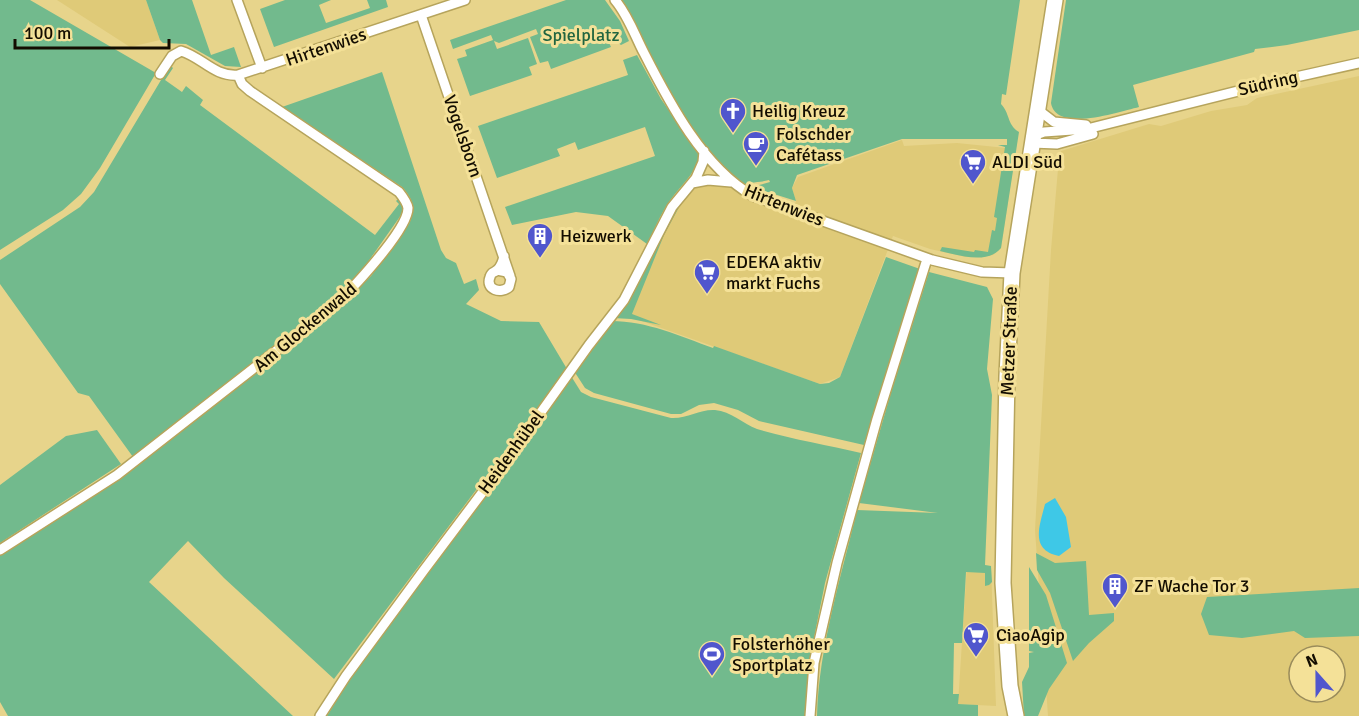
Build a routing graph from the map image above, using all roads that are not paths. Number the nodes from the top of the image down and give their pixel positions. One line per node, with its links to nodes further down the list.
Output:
1 (237, 0): 8 (street)
2 (465, 0): 5 (street, Hirtenwies)
3 (615, 0): 15 (street, Hirtenwies)
4 (1055, 0): 12 (main road, Metzer Straße)
5 (446, 3): 6 (street, Hirtenwies)
6 (421, 15): 8 (street, Hirtenwies); 18 (street, Vogelsborn)
7 (1359, 63): 11 (street, Südring)
8 (262, 68): 10 (street, Hirtenwies)
9 (160, 74): 10 (street)
10 (238, 75): 23 (street, Am Glockenwald)
11 (1178, 106): 13 (street, Südring); 14 (street, Südring)
12 (1037, 109): 13 (street, Südring); 14 (main road, Metzer Straße)
13 (1101, 126): 14 (street, Südring)
14 (1033, 140): 21 (main road, Metzer Straße)
15 (704, 151): 16 (street, Hirtenwies); 17 (street, Heidenhübel)
16 (732, 182): 17 (street); 19 (street, Hirtenwies)
17 (692, 183): 25 (street, Heidenhübel)
18 (504, 256): 20 (street); 22 (street, Vogelsborn)
19 (927, 259): 21 (street, Hirtenwies); 26 (street)
20 (497, 270): 22 (street); 22 (street)
21 (1012, 273): 24 (main road, Metzer Straße)
22 (510, 276)
23 (0, 550)
24 (1010, 686): 27 (main road, Metzer Straße); 28 (main road, Metzer Straße)
25 (320, 716)
26 (810, 716)
27 (1006, 716)
28 (1016, 716)

